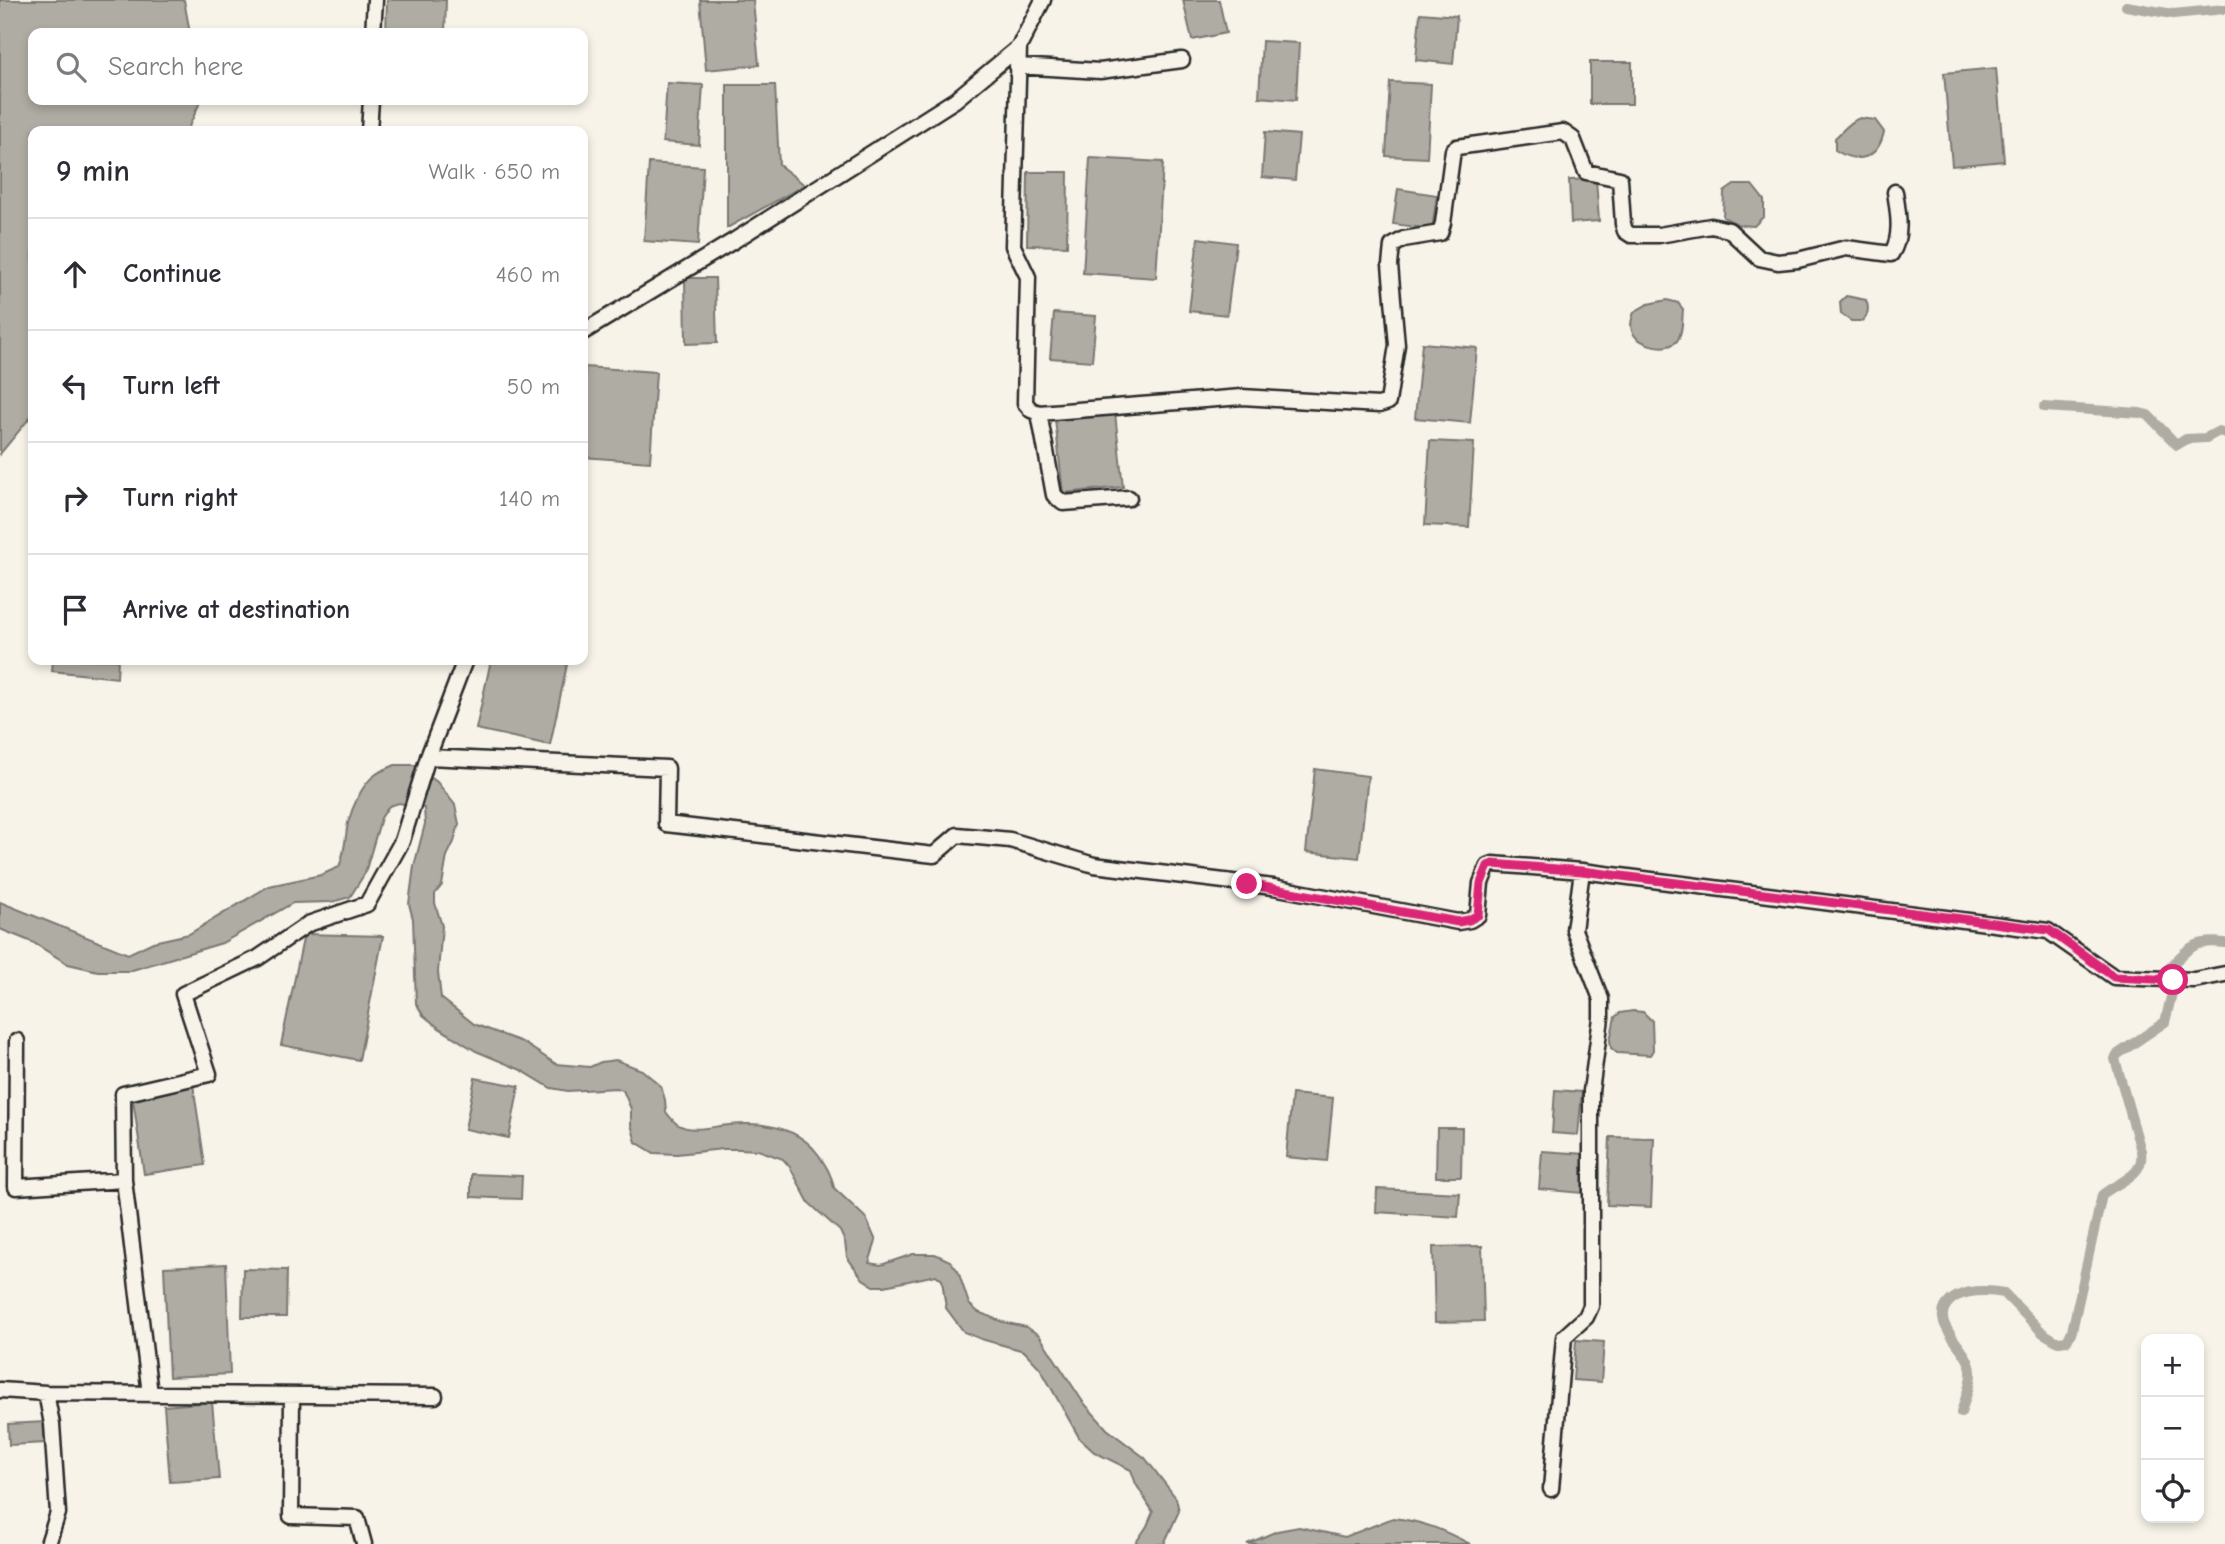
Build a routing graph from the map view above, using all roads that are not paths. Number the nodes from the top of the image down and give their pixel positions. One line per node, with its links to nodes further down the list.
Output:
1 (375, 0): 3 (street)
2 (1043, 0): 4 (street)
3 (373, 28)
4 (1019, 47): 6 (street); 10 (street)
5 (1182, 60): 6 (street)
6 (1017, 66): 11 (street)
7 (371, 105): 8 (street)
8 (369, 126)
9 (1895, 192): 11 (street)
10 (588, 329)
11 (1039, 413): 12 (street)
12 (1129, 498)
13 (463, 665): 14 (street)
14 (428, 757): 15 (street); 18 (street)
15 (1582, 871): 16 (street); 24 (street)
16 (2225, 974)
17 (17, 1041): 18 (street)
18 (124, 1180): 21 (street)
19 (0, 1390): 20 (street)
20 (46, 1393): 21 (street); 25 (street)
21 (150, 1394): 22 (street)
22 (292, 1395): 23 (street); 26 (street)
23 (435, 1396)
24 (1550, 1489)
25 (48, 1544)
26 (364, 1544)

